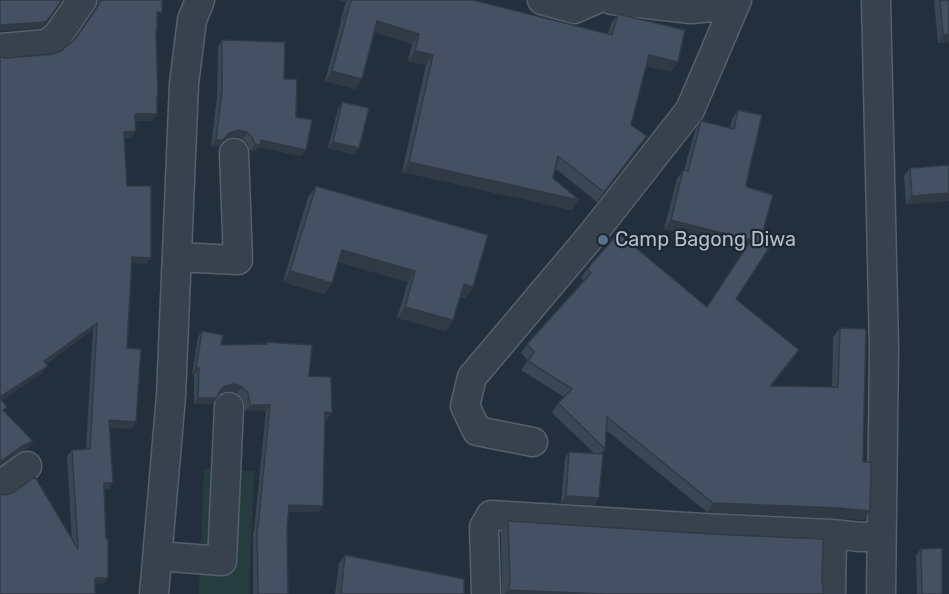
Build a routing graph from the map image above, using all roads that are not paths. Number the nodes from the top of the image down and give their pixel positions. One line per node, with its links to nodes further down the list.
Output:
1 (82, 0): 9 (street)
2 (200, 0): 11 (street)
3 (542, 0): 4 (street)
4 (595, 0)
5 (612, 0): 6 (street)
6 (727, 0)
7 (737, 0): 13 (street)
8 (876, 0): 17 (street)
9 (0, 48)
10 (234, 153): 11 (street)
11 (177, 257): 18 (street)
12 (230, 407): 18 (street)
13 (533, 442)
14 (27, 466): 15 (street)
15 (0, 485)
16 (832, 534): 17 (street); 20 (street); 21 (street)
17 (881, 536): 22 (street)
18 (158, 556): 19 (street)
19 (154, 594)
20 (486, 594)
21 (831, 594)
22 (881, 594)

